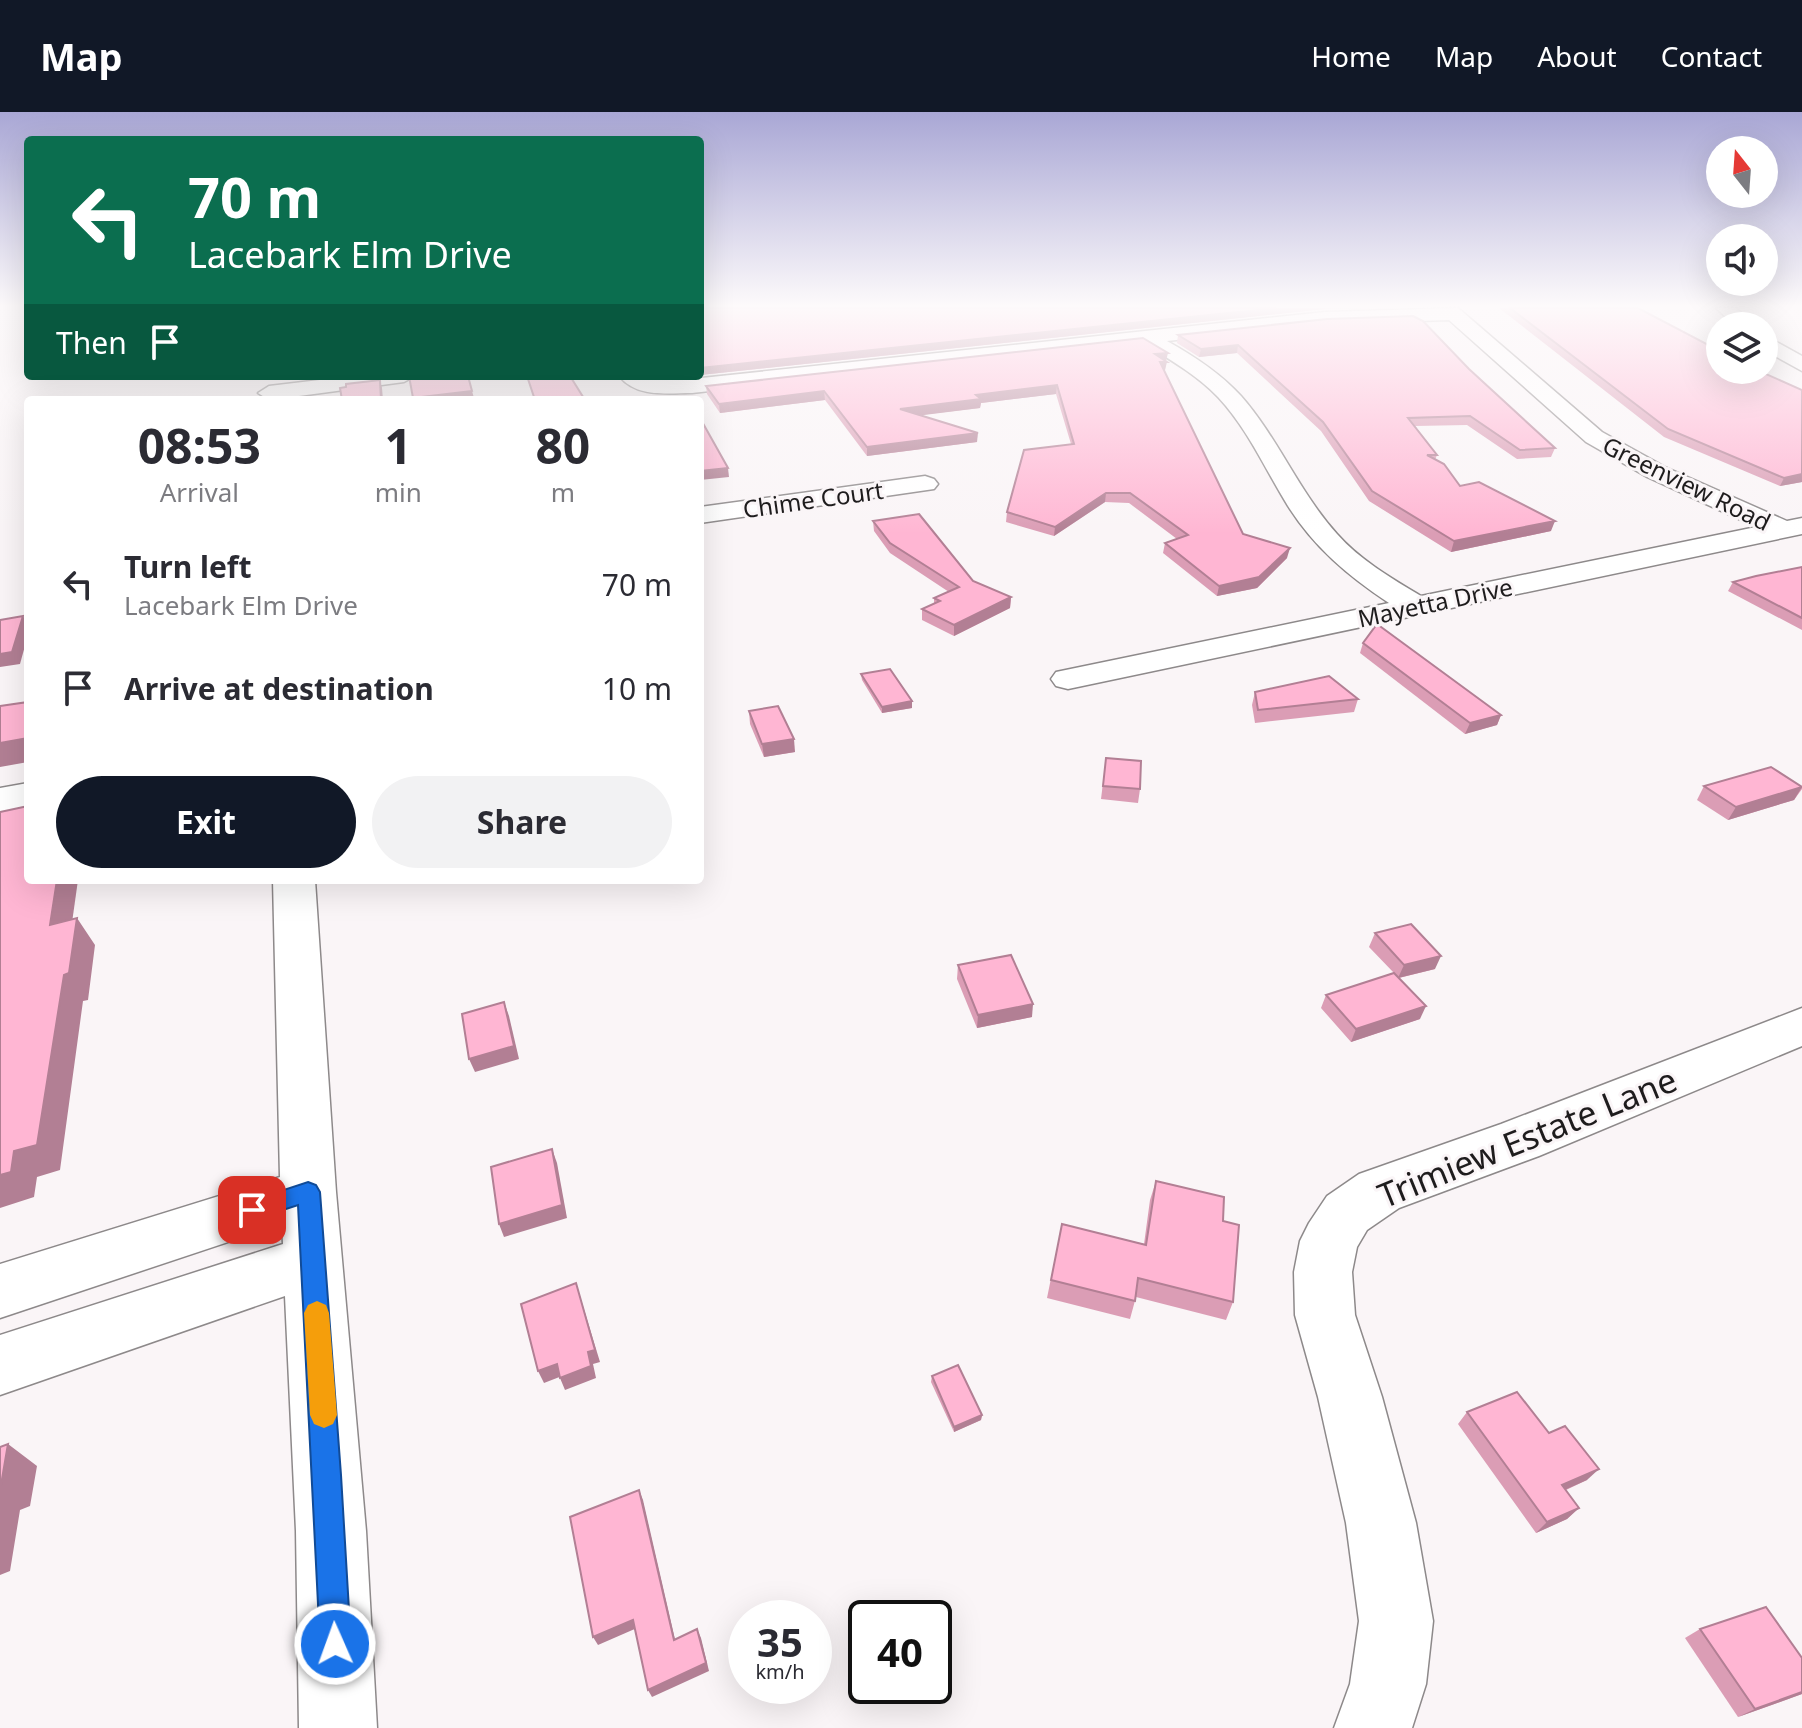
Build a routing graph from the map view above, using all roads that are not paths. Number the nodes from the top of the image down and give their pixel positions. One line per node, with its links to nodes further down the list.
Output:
1 (290, 383): 5 (street)
2 (321, 383): 5 (street)
3 (1213, 383): 9 (street)
4 (1533, 383): 8 (street, Greenview Road)
5 (269, 388)
6 (925, 484): 7 (street, Chime Court)
7 (704, 514)
8 (1793, 528): 9 (street, Mayetta Drive)
9 (1415, 606): 10 (street, Mayetta Drive)
10 (1068, 679)
11 (24, 796): 12 (street)
12 (0, 800)
13 (294, 884): 15 (street)
14 (1802, 1026): 20 (street, Trimiew Estate Lane)
15 (308, 1192): 16 (street); 17 (street)
16 (313, 1260): 18 (street); 19 (street)
17 (0, 1291)
18 (0, 1365)
19 (338, 1728)
20 (1373, 1728)

